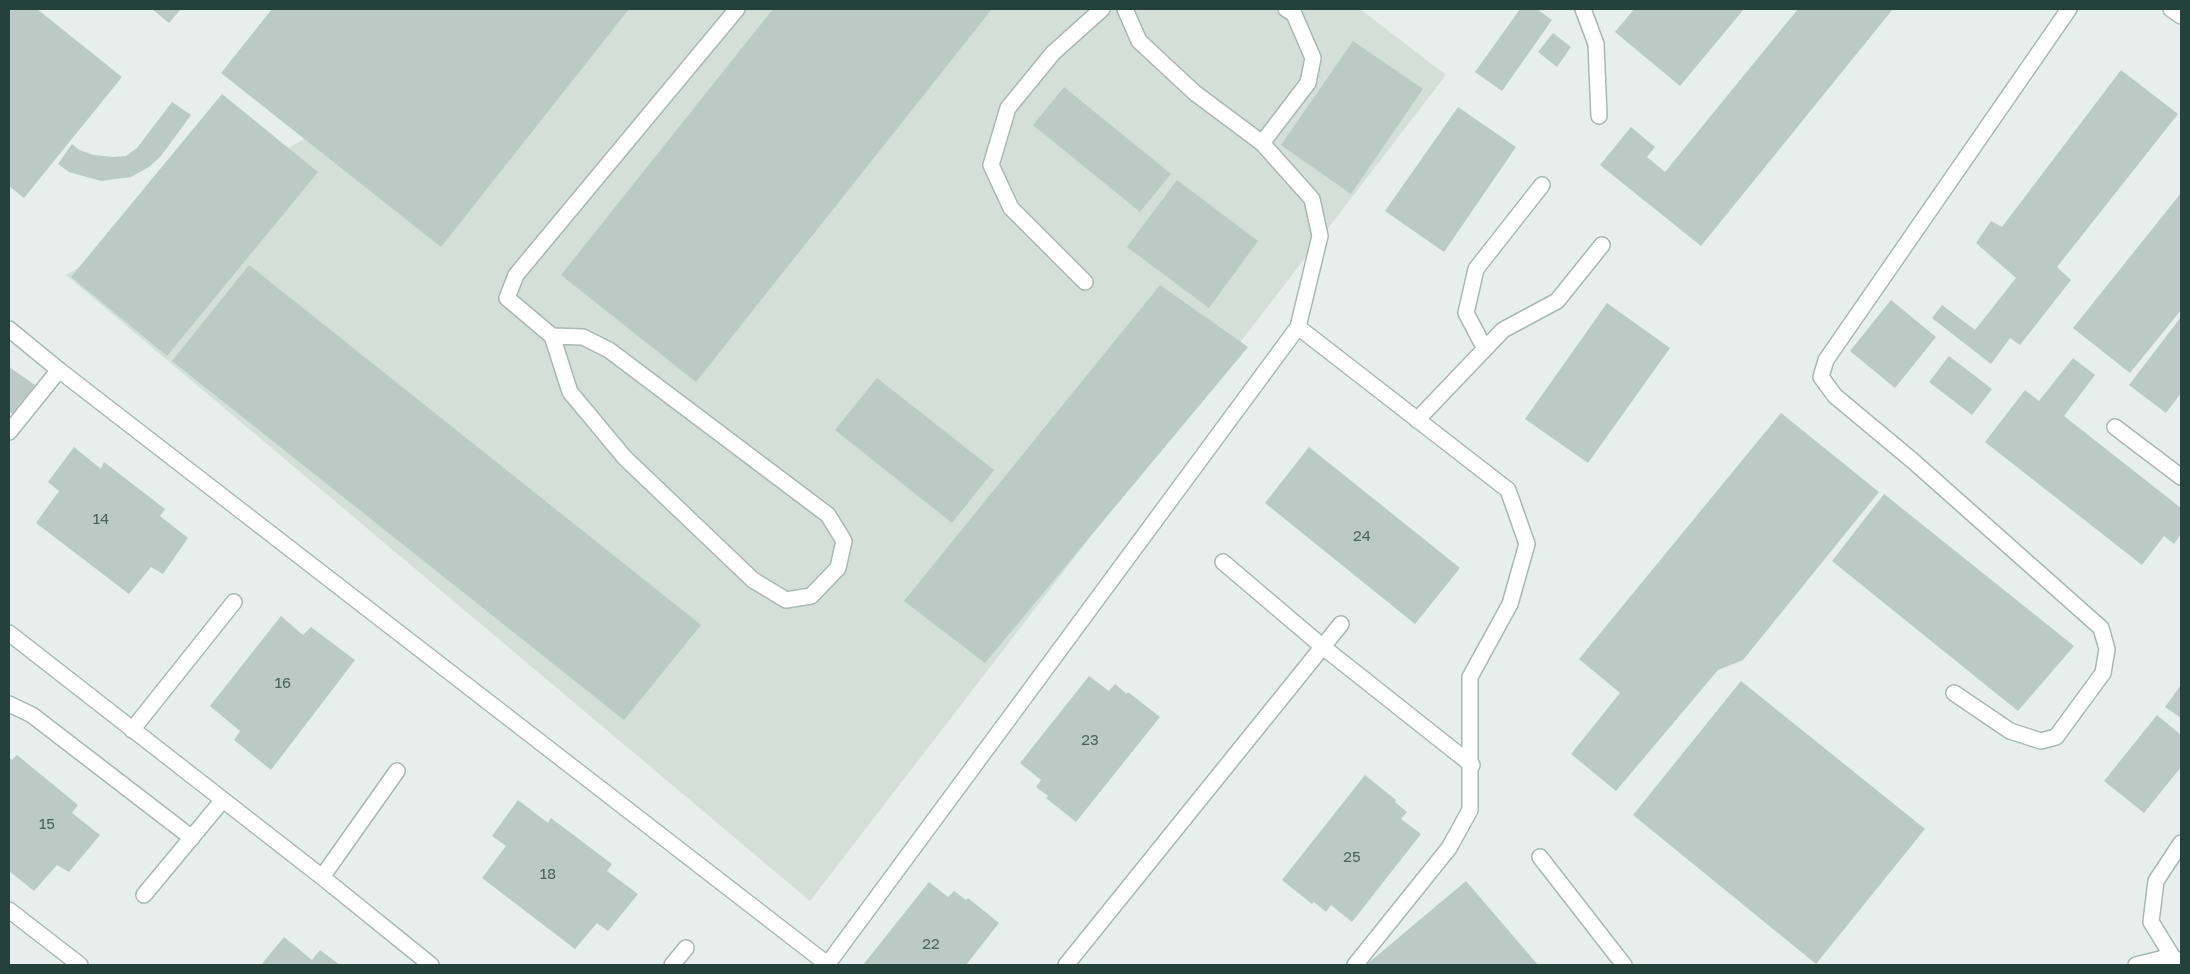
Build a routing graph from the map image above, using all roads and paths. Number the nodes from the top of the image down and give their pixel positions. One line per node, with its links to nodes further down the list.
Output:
1 (737, 9): 16 (street)
2 (1102, 9): 13 (street)
3 (1125, 9): 10 (street)
4 (1286, 9): 10 (street)
5 (1583, 9): 9 (street)
6 (2069, 9): 28 (street)
7 (2171, 9): 8 (street)
8 (2181, 16)
9 (1599, 116)
10 (1262, 143): 14 (street)
11 (1542, 185): 17 (street)
12 (1602, 245): 17 (street)
13 (1086, 282)
14 (1298, 327): 19 (street); 45 (street)
15 (9, 329): 18 (street)
16 (552, 336): 16 (street)
17 (1485, 349): 19 (street)
18 (59, 370): 21 (street); 45 (street)
19 (1417, 420): 31 (street)
20 (2115, 427): 22 (street)
21 (9, 432)
22 (2181, 477)
23 (1223, 562): 27 (street)
24 (234, 602): 30 (street)
25 (1342, 624): 27 (street)
26 (9, 633): 30 (street)
27 (1323, 647): 31 (street); 46 (street)
28 (1954, 693)
29 (9, 704): 34 (street)
30 (132, 730): 33 (street)
31 (1472, 764): 47 (street)
32 (397, 771): 37 (street)
33 (222, 801): 34 (street); 37 (street)
34 (192, 838): 38 (street)
35 (2181, 843): 41 (street)
36 (1540, 857): 48 (street)
37 (322, 877): 43 (street)
38 (144, 896)
39 (9, 910): 42 (street)
40 (686, 948): 44 (street)
41 (2177, 960): 49 (street)
42 (80, 965)
43 (430, 965)
44 (672, 965)
45 (827, 965)
46 (1066, 965)
47 (1355, 965)
48 (1624, 965)
49 (2136, 965)

